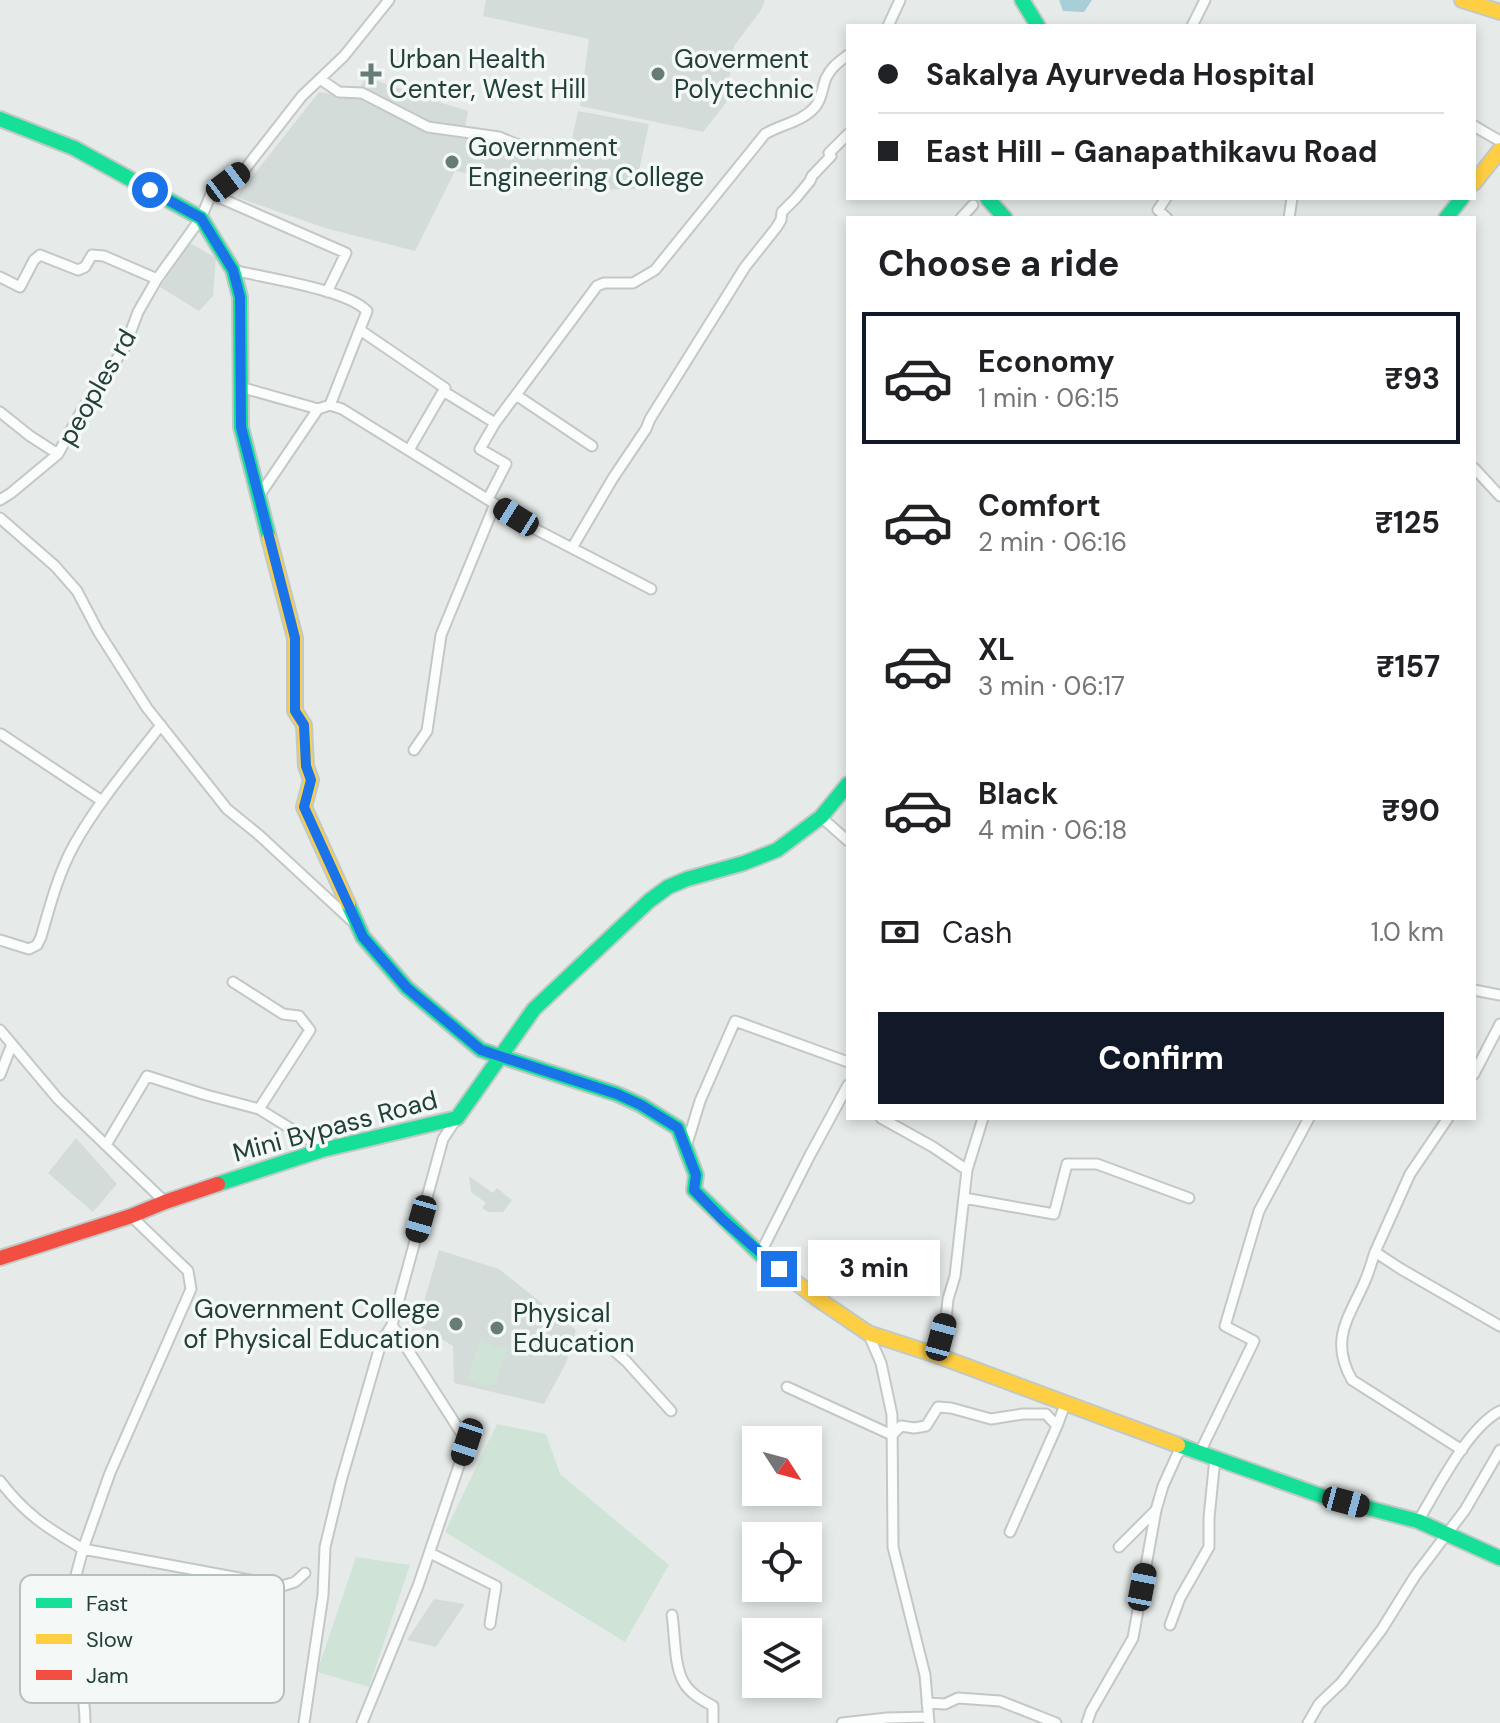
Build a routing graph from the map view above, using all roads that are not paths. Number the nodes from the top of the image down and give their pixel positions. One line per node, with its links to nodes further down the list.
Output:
1 (389, 0): 11 (street)
2 (900, 0): 7 (street)
3 (1022, 0): 8 (main road)
4 (1205, 0): 9 (street)
5 (1462, 0): 6 (main road)
6 (1500, 12)
7 (889, 24)
8 (1037, 24)
9 (1193, 24)
10 (846, 56): 36 (street)
11 (320, 79): 17 (street); 19 (street)
12 (0, 119): 28 (main road)
13 (1476, 127): 15 (street)
14 (846, 136): 50 (street)
15 (1500, 141)
16 (1500, 150): 18 (main road)
17 (549, 151)
18 (1476, 180)
19 (211, 194): 28 (street, peoples rd); 32 (street)
20 (989, 200): 25 (main road)
21 (1165, 200): 26 (street)
22 (1460, 200): 27 (main road)
23 (973, 205): 24 (street)
24 (963, 216)
25 (1003, 216)
26 (1165, 216)
27 (1448, 216)
28 (201, 218): 29 (main road); 31 (street, peoples rd)
29 (233, 270): 32 (street); 34 (main road)
30 (0, 277): 31 (street)
31 (157, 279): 43 (street, peoples rd)
32 (327, 292): 33 (street)
33 (360, 330): 35 (street); 37 (street)
34 (240, 387): 38 (street); 45 (main road)
35 (443, 391): 40 (street); 42 (street)
36 (516, 395): 40 (street); 41 (street)
37 (330, 405): 38 (street); 42 (street)
38 (318, 409): 45 (street)
39 (0, 412): 43 (street)
40 (495, 423): 48 (street)
41 (592, 446)
42 (409, 450): 48 (street)
43 (58, 454): 47 (street, peoples rd)
44 (1476, 470): 46 (street)
45 (259, 496): 59 (main road)
46 (1500, 496)
47 (0, 500)
48 (491, 502): 50 (street); 54 (street)
49 (0, 518): 52 (street)
50 (572, 548): 51 (street)
51 (651, 589)
52 (161, 725): 56 (street); 59 (street)
53 (1, 734): 56 (street)
54 (414, 750)
55 (846, 786): 57 (main road, Mini Bypass Road)
56 (102, 801): 60 (street)
57 (821, 817): 58 (street); 67 (main road, Mini Bypass Road)
58 (846, 839)
59 (358, 926): 67 (main road)
60 (0, 940)
61 (233, 982): 72 (street)
62 (1476, 990): 63 (street)
63 (1500, 995)
64 (1500, 1024): 69 (street)
65 (0, 1030): 66 (street)
66 (12, 1044): 70 (street); 78 (street)
67 (499, 1056): 73 (main road, Mini Bypass Road); 79 (main road)
68 (846, 1061): 79 (street)
69 (1476, 1070)
70 (0, 1075)
71 (846, 1089): 87 (street)
72 (259, 1109): 78 (street); 80 (street)
73 (457, 1118): 80 (main road, Mini Bypass Road); 89 (street)
74 (885, 1120): 81 (street)
75 (982, 1120): 81 (street)
76 (1308, 1120): 103 (street)
77 (1447, 1120): 86 (street)
78 (106, 1145): 84 (street)
79 (686, 1147): 87 (main road)
80 (322, 1150): 84 (main road, Mini Bypass Road)
81 (967, 1170): 82 (street)
82 (964, 1198): 83 (street); 93 (street)
83 (1189, 1198)
84 (165, 1202): 85 (main road, Mini Bypass Road)
85 (131, 1216): 88 (main road, Mini Bypass Road); 111 (street)
86 (1375, 1252): 90 (street); 101 (street)
87 (760, 1254): 91 (main road)
88 (0, 1258)
89 (392, 1325): 112 (street); 123 (street)
90 (1500, 1326)
91 (868, 1333): 93 (main road); 99 (street)
92 (597, 1336): 96 (street)
93 (936, 1355): 95 (main road)
94 (787, 1387): 99 (street)
95 (1066, 1402): 98 (street); 100 (main road)
96 (671, 1411)
97 (1500, 1411): 101 (street)
98 (1057, 1426): 99 (street); 108 (street)
99 (892, 1435): 121 (street)
100 (1183, 1447): 103 (main road); 106 (street)
101 (1462, 1450): 107 (street)
102 (1500, 1450): 109 (street)
103 (1200, 1452): 104 (main road)
104 (1215, 1458): 107 (main road); 120 (street)
105 (0, 1481): 111 (street)
106 (1156, 1510): 110 (street); 128 (street)
107 (1418, 1521): 109 (main road)
108 (1010, 1532)
109 (1448, 1533): 113 (main road); 129 (street)
110 (1119, 1547)
111 (83, 1549): 115 (street); 116 (street)
112 (430, 1553): 119 (street); 124 (street)
113 (1500, 1558)
114 (305, 1573): 117 (street)
115 (76, 1575)
116 (223, 1575)
117 (284, 1585)
118 (672, 1615): 125 (street)
119 (490, 1624)
120 (1170, 1625)
121 (927, 1703): 122 (street); 127 (street)
122 (929, 1720): 126 (street)
123 (304, 1723)
124 (362, 1723)
125 (713, 1723)
126 (842, 1723)
127 (1056, 1723)
128 (1087, 1723)
129 (1308, 1723)

